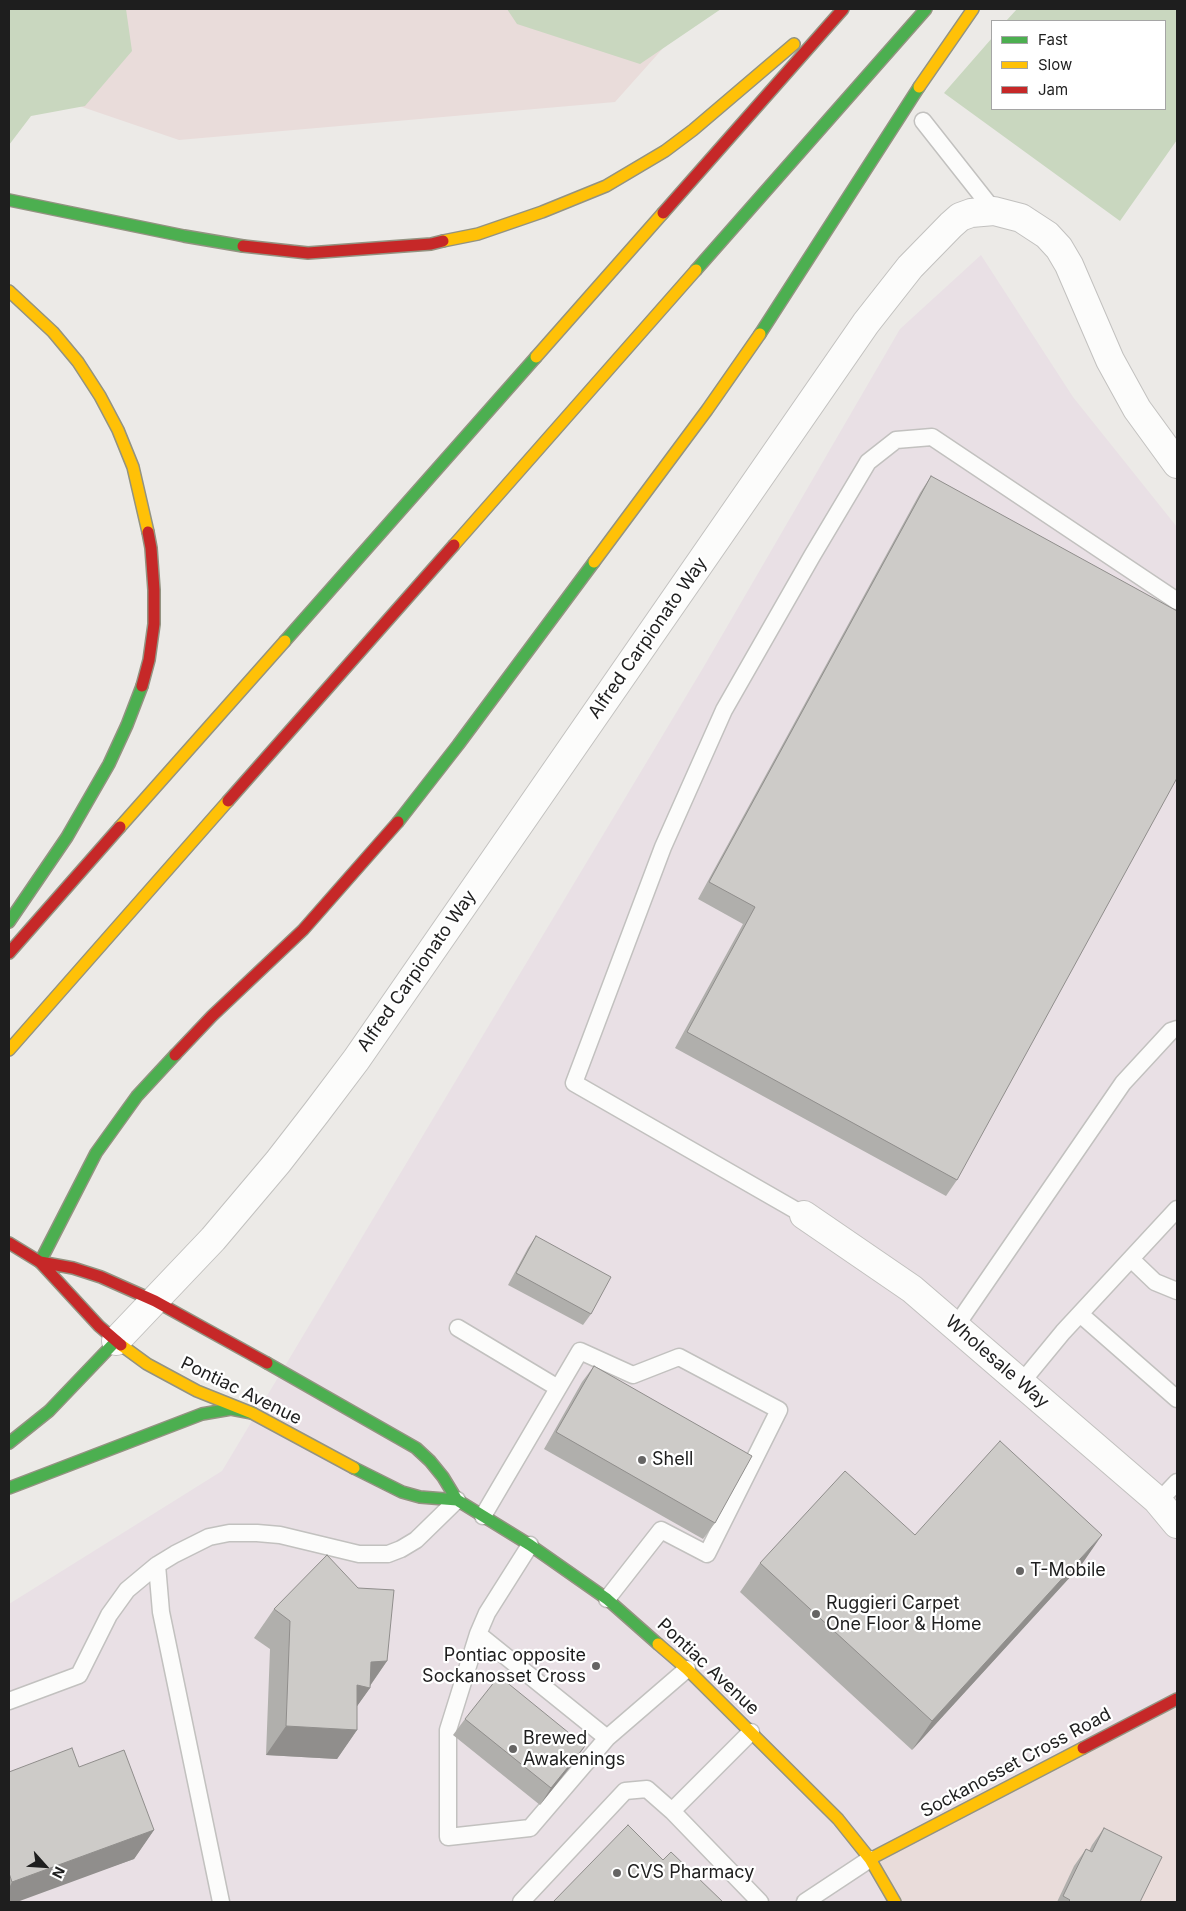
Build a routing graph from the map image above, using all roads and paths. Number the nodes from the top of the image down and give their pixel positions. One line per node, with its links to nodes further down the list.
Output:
1 (838, 9): 6 (main road)
2 (843, 9): 12 (main road)
3 (926, 9): 14 (main road)
4 (973, 9): 19 (main road)
5 (923, 121): 7 (lane)
6 (9, 200)
7 (994, 211): 9 (street, Alfred Carpionato Way); 21 (street, Alfred Carpionato Way)
8 (9, 291): 11 (main road)
9 (1177, 464)
10 (1177, 601): 16 (lane)
11 (9, 922)
12 (9, 953)
13 (1177, 1029): 23 (lane)
14 (9, 1050)
15 (1177, 1208): 18 (lane)
16 (804, 1215): 23 (street, Wholesale Way)
17 (9, 1243): 19 (main road, Pontiac Avenue)
18 (1131, 1259): 20 (lane); 22 (lane)
19 (40, 1262): 21 (main road, Pontiac Avenue); 25 (main road, Pontiac Avenue)
20 (1177, 1291)
21 (155, 1301): 25 (street, Alfred Carpionato Way); 33 (main road, Pontiac Avenue)
22 (1080, 1314): 26 (lane); 28 (lane)
23 (956, 1326): 26 (street, Wholesale Way)
24 (458, 1328): 27 (lane)
25 (116, 1341): 29 (main road, Pontiac Avenue); 30 (main road)
26 (1022, 1383): 34 (street, Wholesale Way)
27 (558, 1388): 35 (lane); 39 (lane)
28 (1177, 1399)
29 (252, 1413): 32 (main road); 33 (main road, Pontiac Avenue)
30 (9, 1443)
31 (1177, 1482): 34 (lane)
32 (9, 1488)
33 (457, 1500): 35 (main road, Pontiac Avenue); 38 (lane)
34 (1158, 1502): 36 (street, Wholesale Way)
35 (483, 1516): 37 (main road, Pontiac Avenue)
36 (1177, 1524)
37 (530, 1545): 39 (main road, Pontiac Avenue); 40 (lane)
38 (157, 1565): 43 (lane); 48 (lane)
39 (607, 1599): 41 (main road, Pontiac Avenue)
40 (478, 1634): 45 (lane); 45 (lane)
41 (687, 1669): 44 (main road, Pontiac Avenue); 45 (lane)
42 (1177, 1699): 47 (main road, Sockanosset Cross Road)
43 (9, 1701)
44 (751, 1732): 46 (lane); 47 (main road, Pontiac Avenue)
45 (607, 1738)
46 (672, 1811): 49 (lane); 50 (lane)
47 (870, 1859): 51 (lane); 52 (main road, Pontiac Avenue)
48 (220, 1902)
49 (522, 1902)
50 (760, 1902)
51 (805, 1902)
52 (895, 1902)

